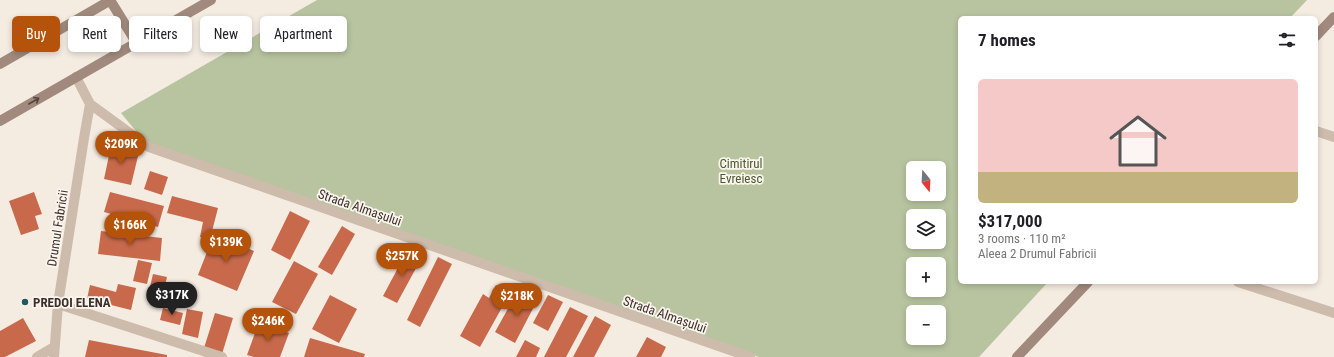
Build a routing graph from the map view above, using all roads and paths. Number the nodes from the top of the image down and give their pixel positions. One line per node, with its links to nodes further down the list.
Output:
1 (111, 0): 5 (main road); 8 (main road)
2 (210, 0): 3 (main road)
3 (182, 16)
4 (1334, 17): 6 (main road)
5 (129, 30)
6 (1318, 34)
7 (129, 46): 9 (main road)
8 (0, 64)
9 (76, 77): 10 (street, Strada Almașului); 11 (main road, one-way to 9)
10 (90, 104): 16 (street, Drumul Fabricii); 21 (street, Strada Almașului)
11 (0, 121)
12 (1318, 132): 13 (street)
13 (1334, 137)
14 (1086, 284): 22 (main road)
15 (1244, 284): 17 (street)
16 (58, 304): 18 (street, Drumul Fabricii); 20 (street)
17 (1334, 314)
18 (54, 352): 19 (street)
19 (37, 357)
20 (221, 357)
21 (750, 357)
22 (1017, 357)

